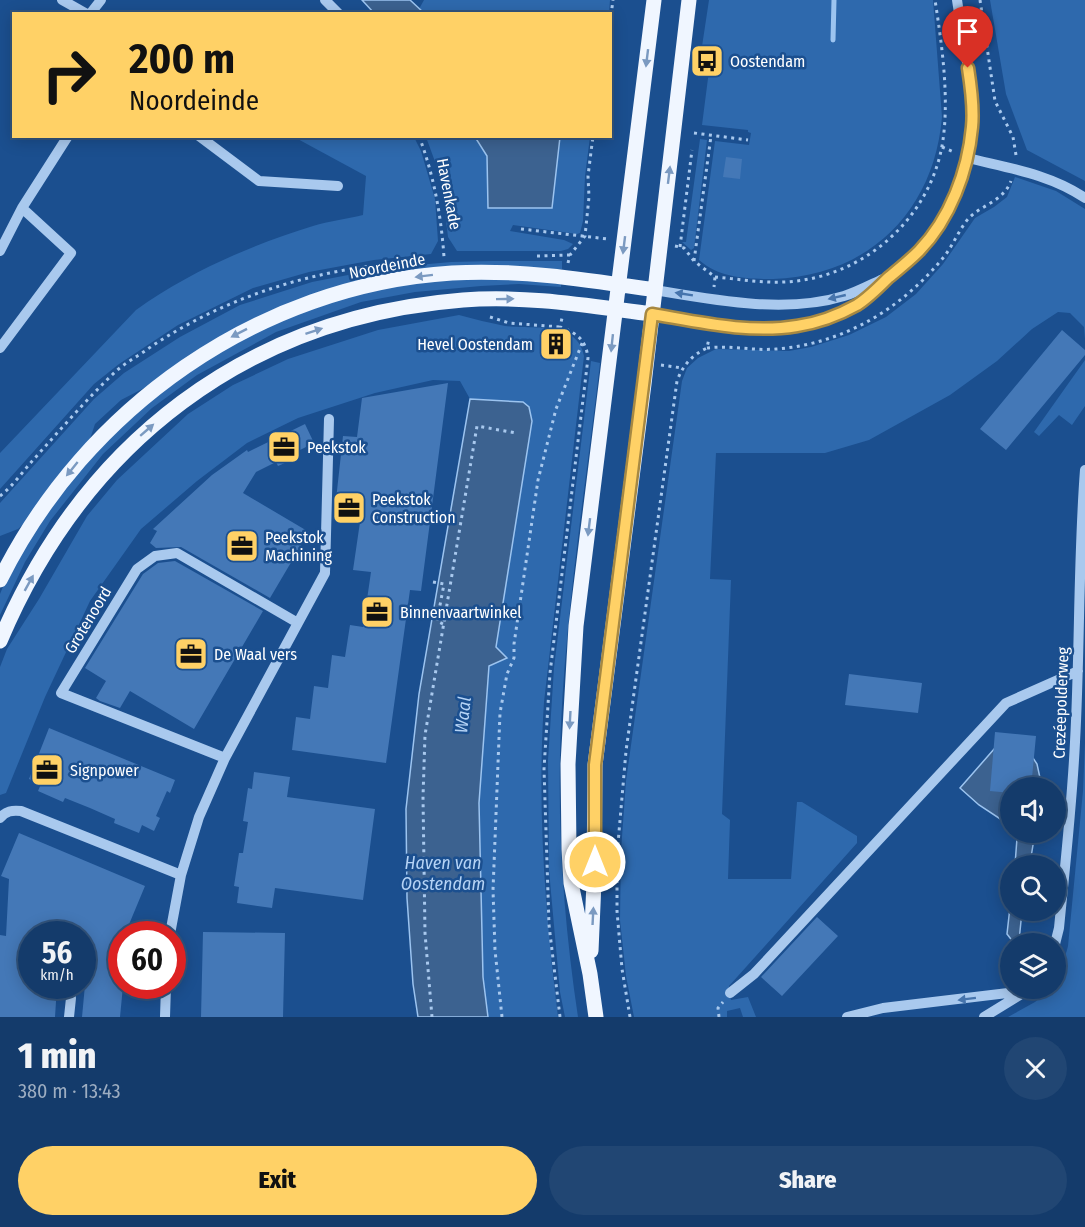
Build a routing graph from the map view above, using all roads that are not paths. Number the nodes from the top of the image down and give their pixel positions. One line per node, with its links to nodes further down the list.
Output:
1 (62, 0): 7 (street)
2 (101, 0): 8 (street)
3 (325, 0): 9 (street)
4 (654, 0): 18 (main road, one-way to 18)
5 (689, 0): 19 (main road, one-way to 5)
6 (957, 0): 12 (street, Noordeinde)
7 (84, 12)
8 (90, 12)
9 (337, 12)
10 (67, 138): 15 (street)
11 (202, 138): 13 (street)
12 (968, 158): 14 (street); 17 (street, Noordeinde)
13 (338, 186)
14 (1085, 198)
15 (22, 208): 16 (street); 22 (street)
16 (0, 251)
17 (891, 276): 19 (street, Noordeinde, one-way to 19); 21 (street, Noordeinde)
18 (620, 285): 19 (main road, Noordeinde); 20 (main road); 25 (main road, Noordeinde, one-way to 25)
19 (655, 290): 21 (main road)
20 (616, 309): 21 (main road, Noordeinde); 29 (main road, Noordeinde, one-way to 20); 36 (main road, one-way to 36)
21 (652, 314): 36 (main road, one-way to 21)
22 (0, 348)
23 (330, 419): 28 (street)
24 (1085, 470): 30 (street, Crezéepolderweg)
25 (17, 547): 26 (main road); 27 (main road, Noordeinde)
26 (0, 549)
27 (0, 580)
28 (297, 623): 31 (street); 31 (street, Grotenoord)
29 (0, 641)
30 (1078, 671): 35 (street, Crezéepolderweg); 37 (street)
31 (225, 758): 33 (street)
32 (0, 818): 33 (street)
33 (181, 875): 34 (street)
34 (172, 921)
35 (1058, 933)
36 (590, 974): 44 (main road)
37 (730, 993)
38 (1000, 993): 45 (street, one-way to 45)
39 (71, 999): 42 (street)
40 (166, 999): 43 (street)
41 (1012, 999): 46 (street)
42 (69, 1017)
43 (165, 1017)
44 (596, 1017)
45 (847, 1017)
46 (984, 1017)

